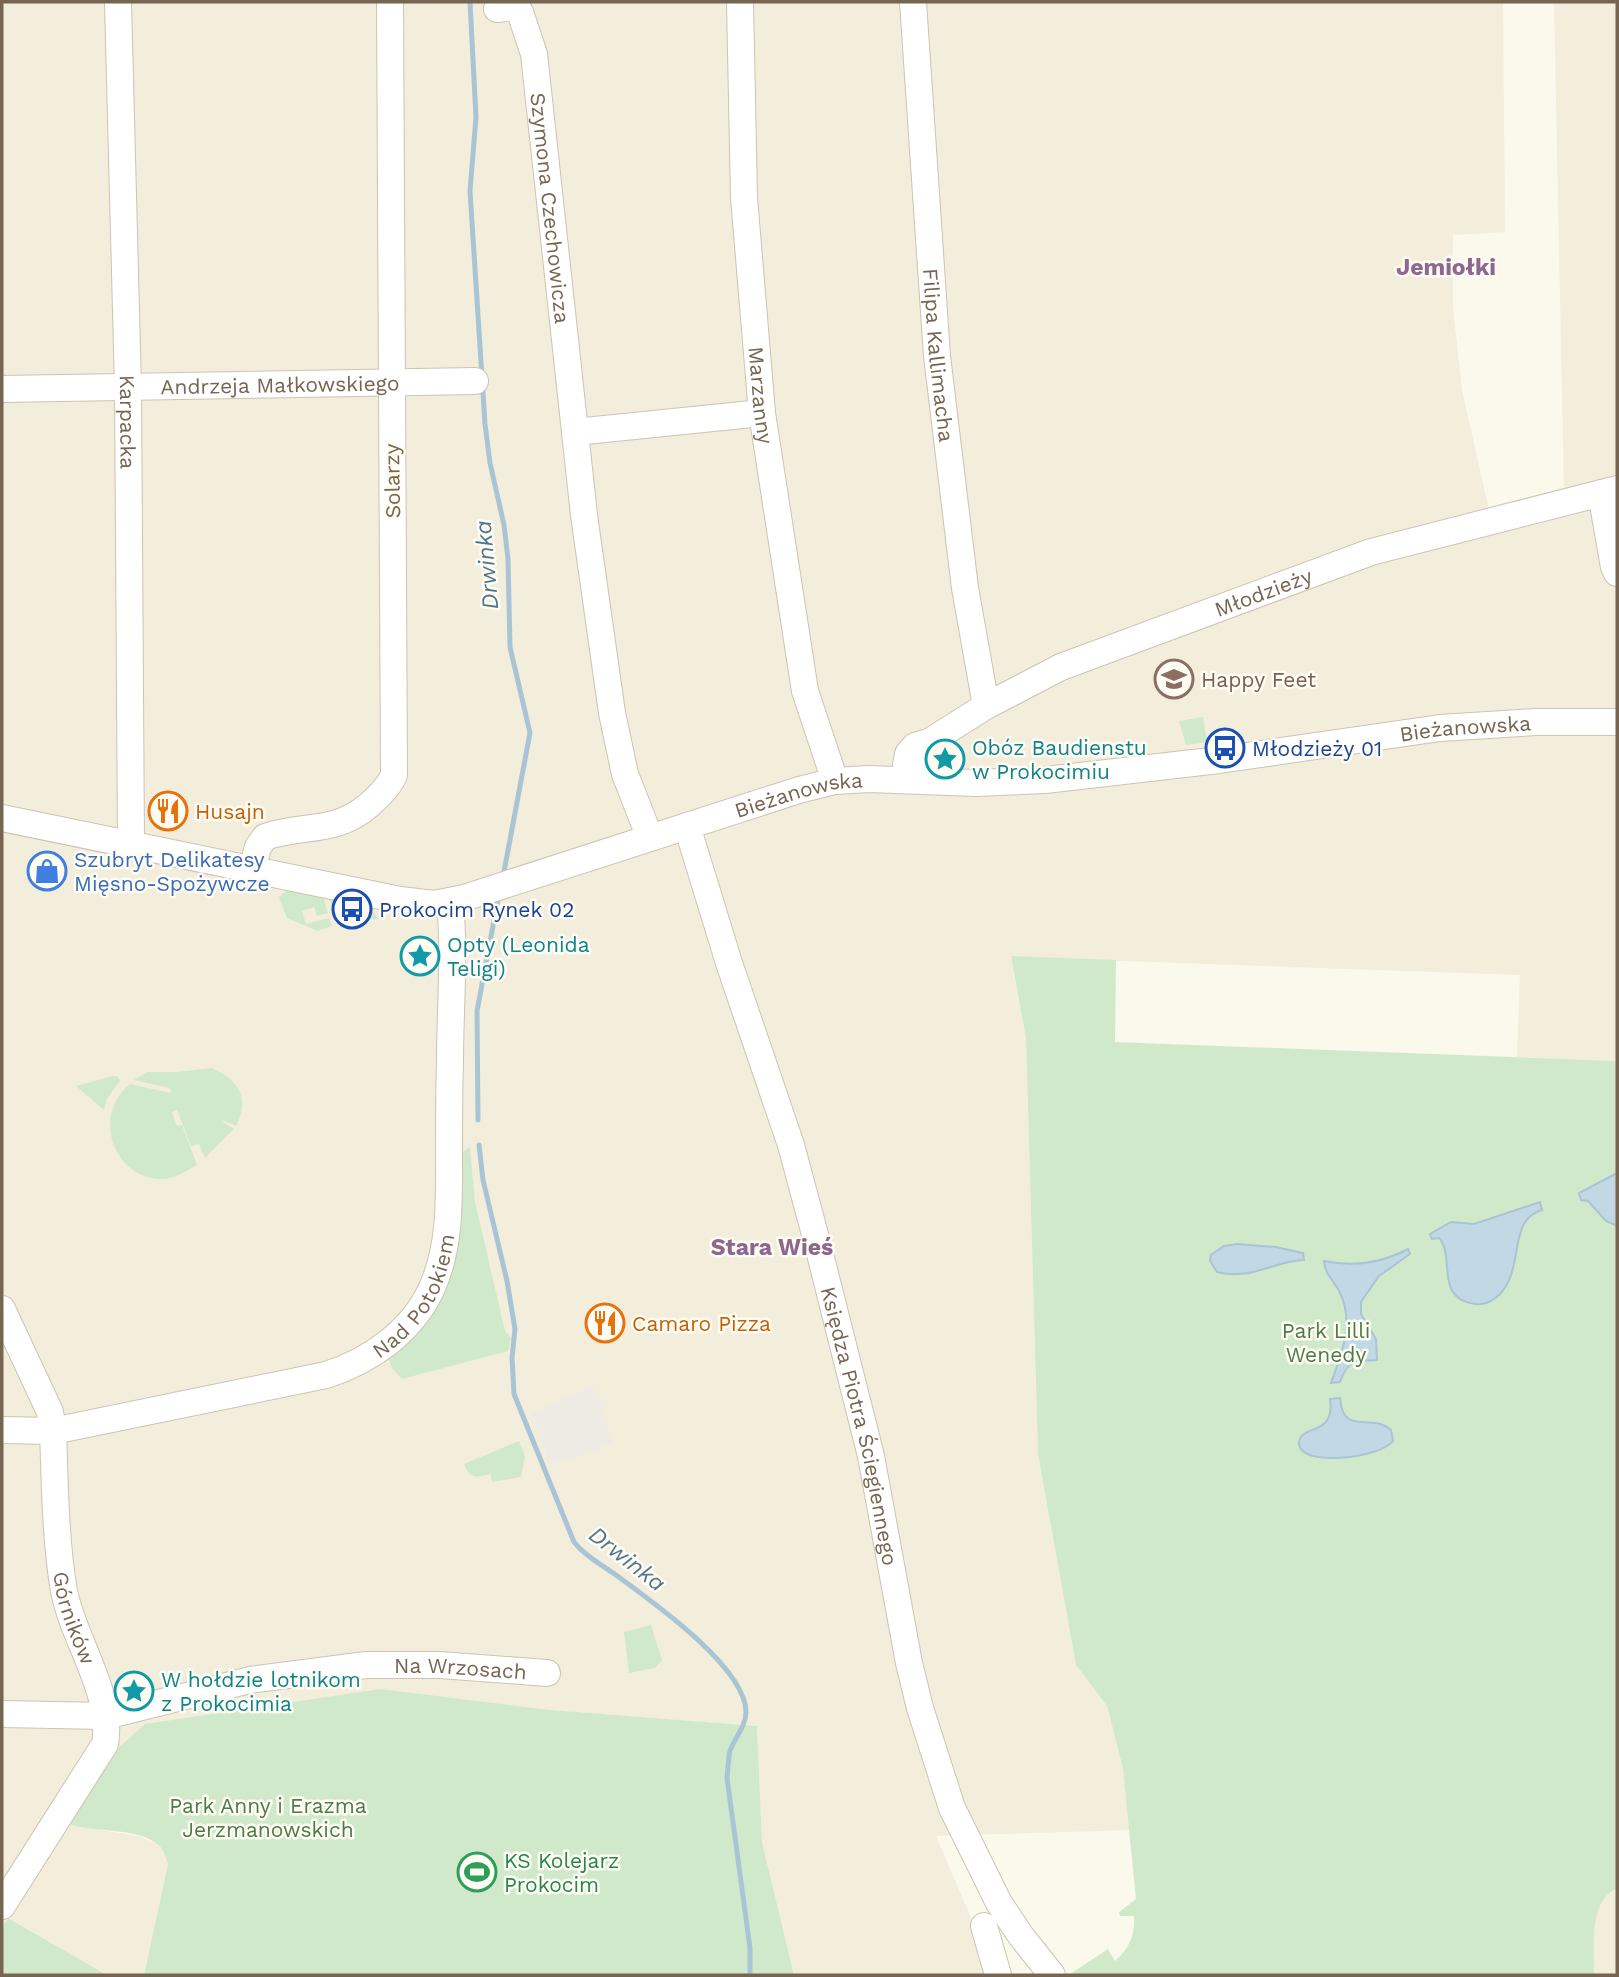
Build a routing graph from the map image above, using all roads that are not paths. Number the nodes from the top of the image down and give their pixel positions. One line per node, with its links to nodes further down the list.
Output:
1 (118, 2): 8 (street, Karpacka)
2 (390, 2): 7 (street, Solarzy)
3 (740, 2): 10 (street, Marzanny)
4 (913, 2): 14 (street, Filipa Kallimacha)
5 (497, 9): 11 (street, Szymona Czechowicza)
6 (475, 381): 7 (street, Andrzeja Małkowskiego)
7 (391, 383): 8 (street, Andrzeja Małkowskiego); 22 (street, Solarzy)
8 (128, 388): 9 (street, Andrzeja Małkowskiego); 21 (street, Karpacka)
9 (2, 389)
10 (762, 413): 11 (street); 17 (street, Marzanny)
11 (575, 432): 20 (street, Szymona Czechowicza)
12 (1609, 491): 13 (street); 14 (street, Młodzieży)
13 (1617, 573)
14 (986, 706): 16 (street, Młodzieży)
15 (1617, 722): 16 (street, Bieżanowska)
16 (913, 780): 17 (street, Bieżanowska)
17 (835, 781): 19 (street, Bieżanowska)
18 (2, 818): 21 (street, Bieżanowska)
19 (687, 826): 20 (street, Bieżanowska); 33 (street, Księdza Piotra Ściegiennego)
20 (650, 838): 23 (street, Bieżanowska)
21 (131, 843): 22 (street, Bieżanowska)
22 (252, 869): 23 (street, Bieżanowska)
23 (450, 902): 26 (street, Nad Potokiem)
24 (2, 1309): 26 (street, Górników)
25 (2, 1430): 26 (street, Nad Potokiem)
26 (53, 1431): 29 (street, Górników)
27 (547, 1673): 29 (street, Na Wrzosach)
28 (2, 1714): 29 (street, Na Wrzosach)
29 (106, 1716): 30 (street, Górników)
30 (2, 1906)
31 (984, 1926): 32 (street)
32 (998, 1975)
33 (1052, 1975)

